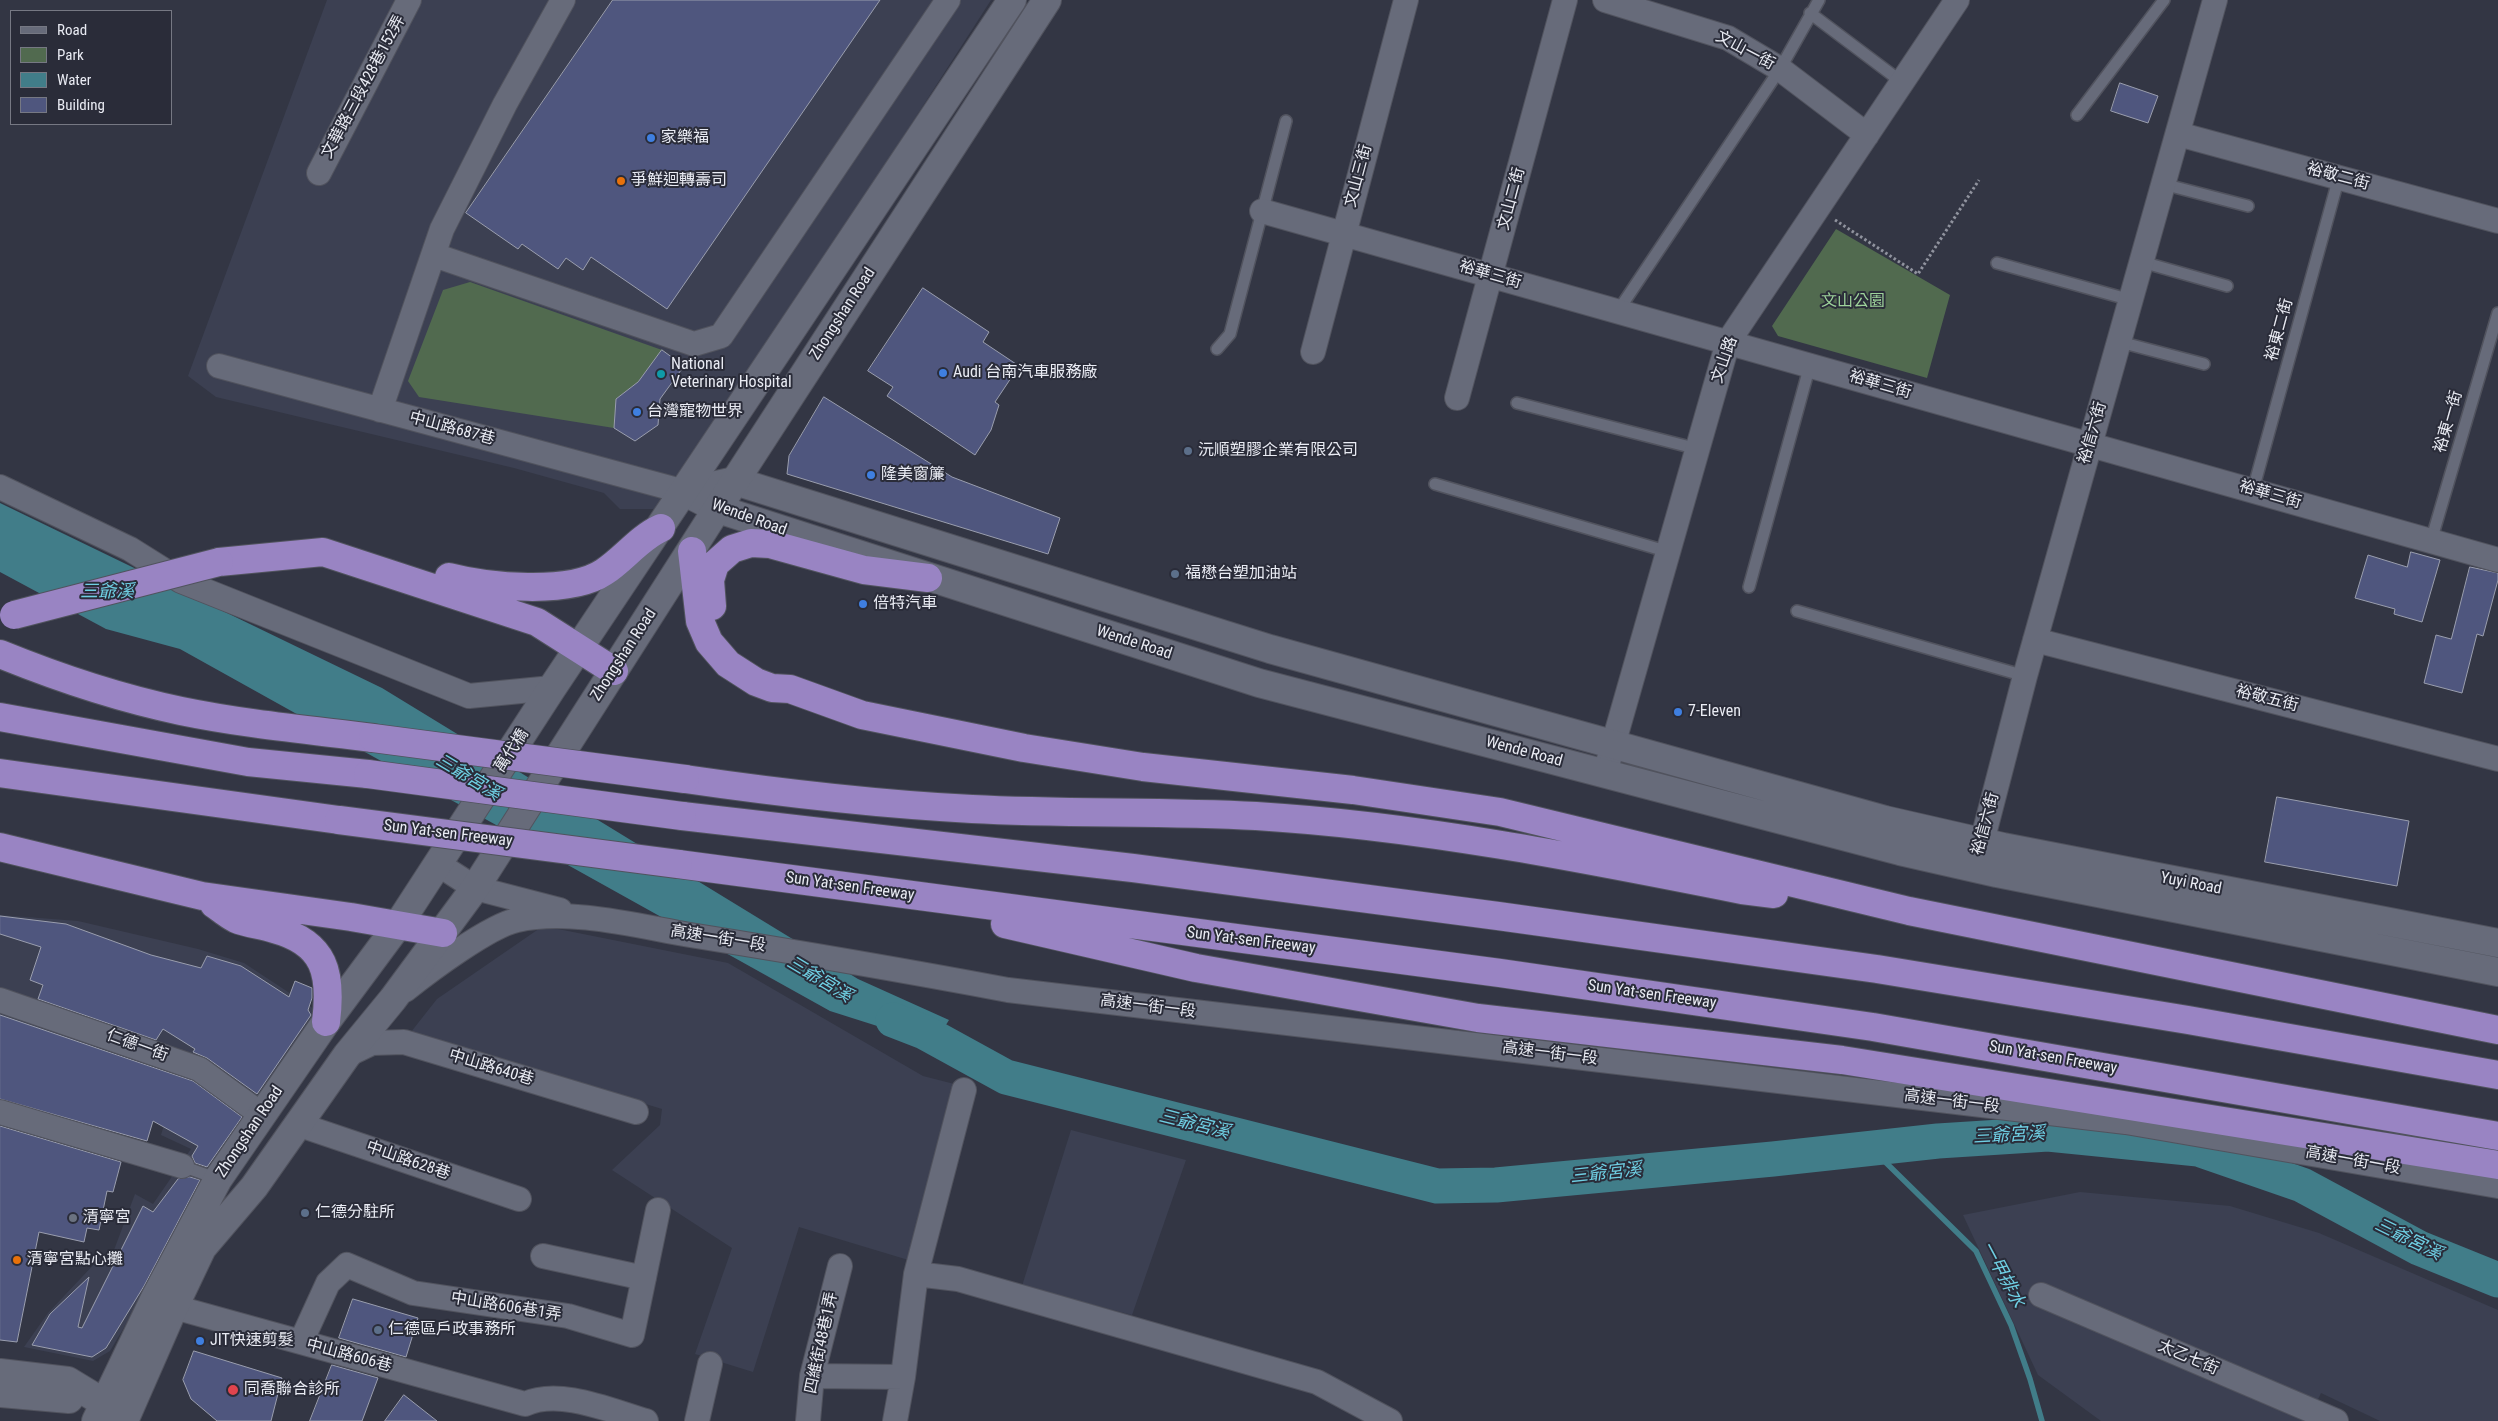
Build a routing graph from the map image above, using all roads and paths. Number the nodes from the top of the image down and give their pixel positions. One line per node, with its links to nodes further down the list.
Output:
1 (409, 0): 20 (street, 文華路三段428巷152弄)
2 (563, 0): 29 (street)
3 (948, 0): 29 (street)
4 (1012, 0): 53 (street, Zhongshan Road)
5 (1047, 0): 49 (street, Zhongshan Road)
6 (1406, 0): 28 (street, 文山三街)
7 (1566, 0): 32 (street, 文山二街)
8 (1819, 0): 13 (lane)
9 (1958, 0): 15 (street, 文山路)
10 (2164, 0): 16 (lane)
11 (2215, 0): 18 (street, 裕信六街)
12 (1621, 2): 14 (street, 文山一街)
13 (1810, 13): 14 (lane); 15 (lane)
14 (1780, 70): 19 (street, 文山一街); 35 (lane)
15 (1903, 83): 19 (street, 文山路)
16 (2077, 115)
17 (1286, 121): 26 (lane)
18 (2178, 134): 21 (street, 裕敬二街); 23 (street, 裕信六街)
19 (1867, 135): 25 (street, 文山路)
20 (319, 173)
21 (2339, 177): 27 (street, 裕敬二街); 52 (lane, 裕東二街)
22 (1979, 180): 25 (path)
23 (2163, 184): 24 (lane); 30 (street, 裕信六街)
24 (2248, 206)
25 (1818, 209): 37 (street, 文山路)
26 (1262, 211): 28 (street, 裕華三街); 39 (lane)
27 (2498, 221)
28 (1344, 234): 32 (street, 裕華三街); 40 (street, 文山三街)
29 (434, 255): 46 (street)
30 (2142, 262): 33 (lane); 34 (street, 裕信六街)
31 (1997, 263): 34 (lane)
32 (1492, 276): 35 (street, 裕華三街); 44 (street, 文山二街)
33 (2227, 286)
34 (2131, 300): 38 (street, 裕信六街)
35 (1618, 311): 37 (street, 裕華三街)
36 (2498, 313): 56 (lane, 裕東一街)
37 (1728, 342): 42 (street, 裕華三街); 48 (street, 文山路)
38 (2120, 342): 41 (lane); 47 (street, 裕信六街)
39 (1217, 349)
40 (1313, 352)
41 (2204, 364)
42 (1810, 365): 47 (street, 裕華三街); 62 (lane)
43 (218, 366): 46 (street, 中山路687巷)
44 (1457, 398)
45 (1517, 403): 48 (lane)
46 (380, 410): 53 (street, 中山路687巷)
47 (2090, 444): 52 (street, 裕華三街); 65 (street, 裕信六街)
48 (1698, 449): 59 (street, 文山路)
49 (735, 480): 53 (street, Wende Road); 54 (street, Zhongshan Road); 73 (street, Wende Road)
50 (1435, 484): 59 (lane)
51 (0, 487): 70 (street)
52 (2253, 490): 56 (street, 裕華三街)
53 (685, 492): 54 (street, Wende Road); 55 (street, Zhongshan Road)
54 (718, 509): 57 (street, Zhongshan Road); 61 (street, Wende Road)
55 (661, 528): 58 (highway); 66 (street, Zhongshan Road)
56 (2432, 541): 60 (street, 裕華三街)
57 (692, 551): 68 (street, Zhongshan Road); 71 (highway)
58 (323, 552): 64 (highway, bridge); 66 (highway)
59 (1669, 552): 73 (street, 文山路)
60 (2498, 560)
61 (928, 578): 71 (highway); 76 (street, Wende Road)
62 (1749, 587)
63 (1797, 611): 69 (lane)
64 (7, 617)
65 (2035, 640): 69 (street, 裕信六街); 74 (street, 裕敬五街)
66 (579, 648): 68 (highway); 70 (street, Zhongshan Road)
67 (0, 654): 87 (highway, bridge)
68 (614, 671): 85 (street, Zhongshan Road, bridge)
69 (2025, 676): 80 (street, 裕信六街)
70 (552, 688): 81 (street, 萬代橋, bridge)
71 (790, 689): 87 (highway)
72 (0, 717): 98 (highway, bridge)
73 (1613, 745): 76 (street, 文山路); 77 (street, Wende Road)
74 (2498, 759)
75 (0, 773): 84 (highway, Sun Yat-sen Freeway, bridge)
76 (1605, 773): 79 (street, Wende Road)
77 (1885, 820): 80 (street, Yuyi Road)
78 (0, 847): 83 (highway)
79 (1900, 851): 80 (street, Yuyi Road)
80 (1978, 855): 91 (street, Yuyi Road); 92 (street, Yuyi Road)
81 (443, 856): 85 (street, 高速一街一段); 89 (street, Zhongshan Road)
82 (0, 866): 83 (highway)
83 (126, 878): 86 (highway)
84 (828, 883): 104 (highway, Sun Yat-sen Freeway); 105 (highway)
85 (475, 888): 88 (street, 高速一街一段); 90 (street, Zhongshan Road)
86 (202, 896): 89 (highway); 95 (highway)
87 (1909, 911): 96 (highway)
88 (603, 920): 93 (street, 高速一街一段); 108 (street, 高速一街一段)
89 (398, 925): 90 (highway); 95 (street, Zhongshan Road)
90 (444, 933): 93 (street, Zhongshan Road)
91 (2498, 943)
92 (2498, 972)
93 (393, 999): 97 (street, Zhongshan Road)
94 (0, 1000): 102 (street, 仁德一街)
95 (326, 1022): 102 (street, Zhongshan Road)
96 (2498, 1030)
97 (347, 1055): 101 (street, 中山路640巷); 103 (street, Zhongshan Road)
98 (2498, 1075)
99 (964, 1090): 113 (street)
100 (0, 1112): 106 (street)
101 (636, 1112)
102 (262, 1115): 107 (street, Zhongshan Road)
103 (297, 1124): 109 (street, 中山路628巷); 116 (street, Zhongshan Road)
104 (2498, 1136)
105 (2498, 1165)
106 (182, 1166): 107 (lane)
107 (218, 1179): 123 (street, Zhongshan Road)
108 (2498, 1186)
109 (519, 1199)
110 (658, 1210): 114 (street, 中山路606巷1弄)
111 (543, 1256): 114 (street)
112 (840, 1266): 120 (street, 四維街48巷1弄)
113 (916, 1274): 121 (street); 129 (street)
114 (644, 1278): 117 (street, 中山路606巷1弄)
115 (2041, 1295): 130 (street, 太乙七街)
116 (174, 1307): 117 (street, 中山路606巷); 124 (street, Zhongshan Road)
117 (301, 1342): 125 (street, 中山路606巷)
118 (710, 1364): 126 (street)
119 (0, 1373): 123 (street)
120 (812, 1376): 121 (street); 127 (street, 四維街48巷1弄)
121 (903, 1377): 128 (street)
122 (0, 1393): 123 (street)
123 (99, 1412): 124 (street)
124 (128, 1419)
125 (646, 1421)
126 (697, 1421)
127 (808, 1421)
128 (895, 1421)
129 (1390, 1421)
130 (2336, 1421)

